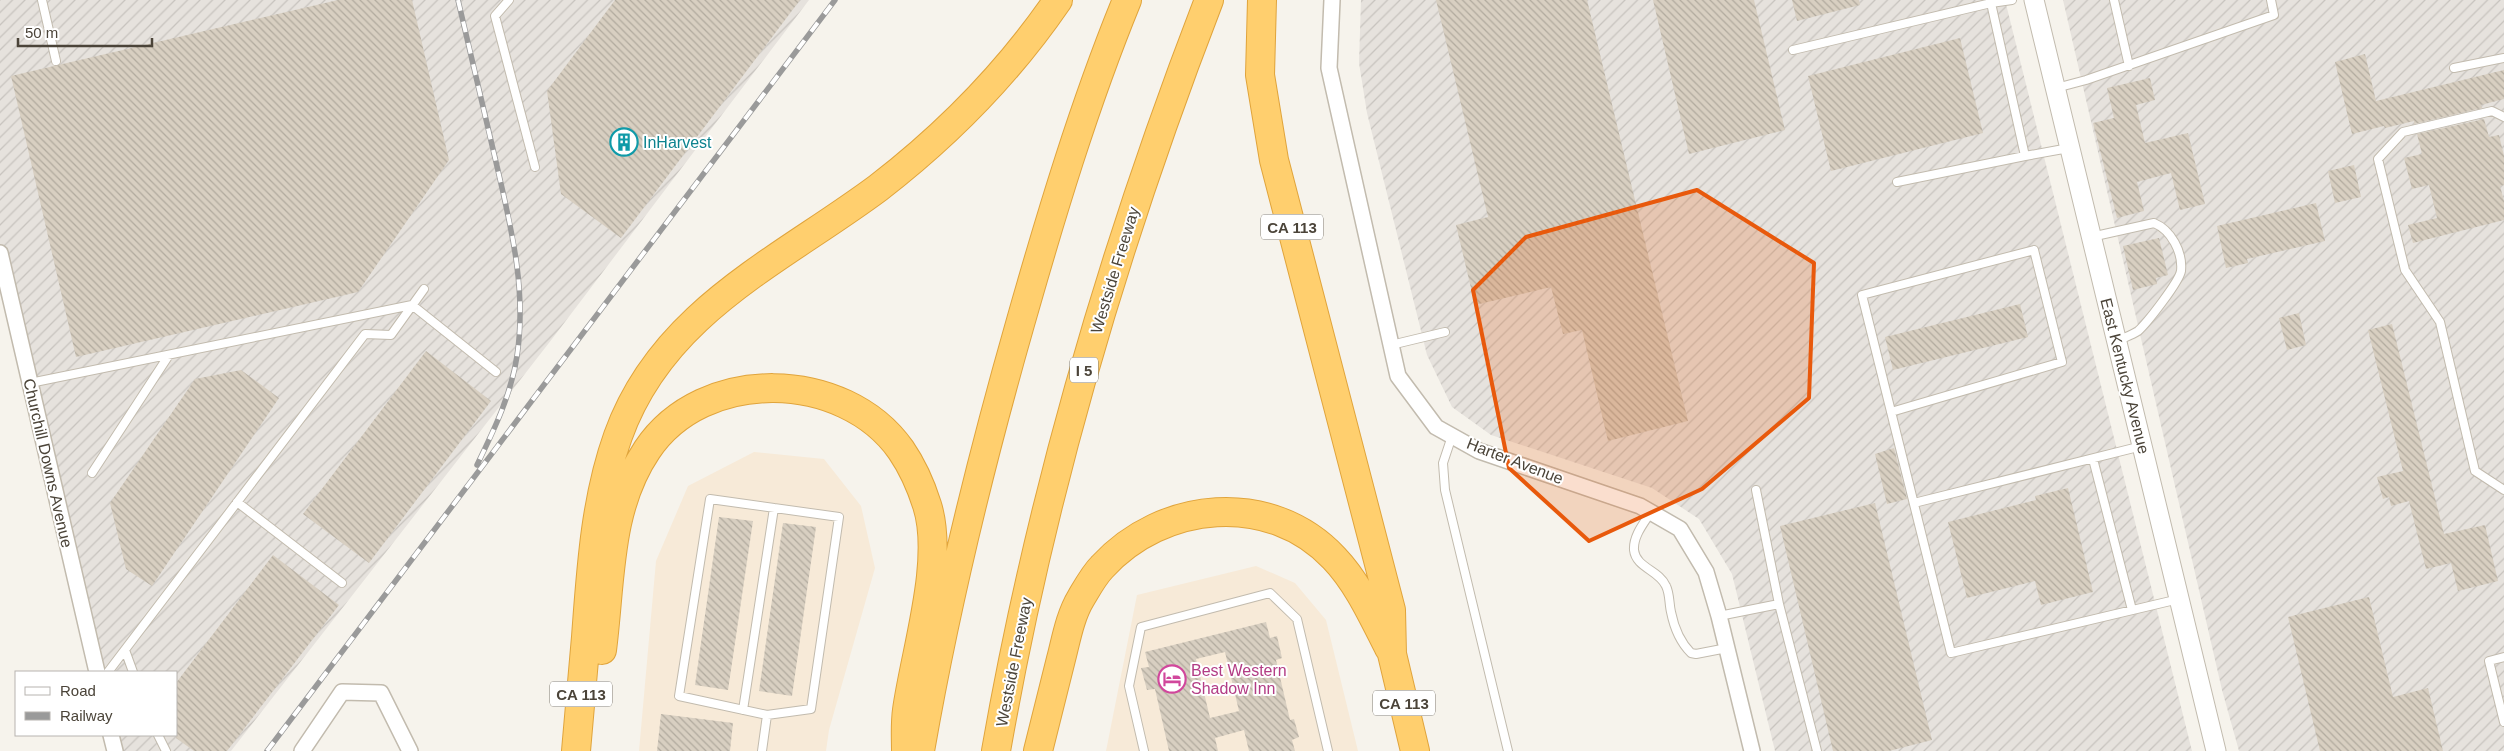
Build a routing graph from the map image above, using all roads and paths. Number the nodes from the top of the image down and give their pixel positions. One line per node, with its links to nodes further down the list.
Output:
1 (42, 0): 15 (lane)
2 (510, 0): 22 (lane)
3 (1058, 0): 66 (highway, CA 113)
4 (1127, 0): 70 (highway)
5 (1209, 0): 71 (highway, Westside Freeway / I 5)
6 (1262, 0): 52 (highway, CA 113)
7 (1332, 0): 30 (street, Harter Avenue)
8 (2012, 0): 12 (lane)
9 (2034, 0): 18 (street, East Kentucky Avenue)
10 (2114, 0): 16 (lane)
11 (2271, 0): 16 (lane)
12 (1990, 2): 13 (lane); 21 (lane)
13 (1793, 50)
14 (2504, 58): 17 (lane)
15 (56, 61)
16 (2129, 66): 18 (lane)
17 (2454, 68)
18 (2056, 88): 20 (street, East Kentucky Avenue)
19 (2504, 117): 40 (lane)
20 (2070, 148): 21 (lane); 24 (street, East Kentucky Avenue)
21 (2025, 156): 23 (lane)
22 (535, 167)
23 (1898, 182)
24 (2091, 237): 29 (street, East Kentucky Avenue); 29 (lane)
25 (0, 253): 33 (street, Churchill Downs Avenue)
26 (424, 289): 27 (lane)
27 (412, 305): 31 (lane); 32 (lane); 41 (lane)
28 (1445, 332): 30 (lane)
29 (2117, 342): 36 (street, East Kentucky Avenue)
30 (1391, 345): 35 (street, Harter Avenue)
31 (169, 355): 33 (lane); 38 (lane)
32 (496, 372)
33 (30, 383): 54 (street, Churchill Downs Avenue)
34 (1891, 412): 34 (lane); 42 (lane)
35 (1452, 436): 44 (street, Harter Avenue); 76 (lane)
36 (2142, 446): 37 (lane); 46 (street, East Kentucky Avenue)
37 (2093, 459): 42 (lane); 48 (lane)
38 (92, 473)
39 (1756, 490): 47 (lane)
40 (2504, 490)
41 (237, 502): 45 (lane); 51 (lane)
42 (1914, 503): 48 (lane)
43 (774, 508): 57 (lane); 57 (lane); 58 (lane)
44 (1651, 512): 49 (street, Harter Avenue); 50 (lane)
45 (342, 583)
46 (2179, 599): 48 (lane); 79 (street, East Kentucky Avenue)
47 (1779, 604): 49 (lane); 78 (lane)
48 (2132, 610)
49 (1719, 616): 50 (street, Harter Avenue)
50 (1727, 648): 77 (street, Harter Avenue)
51 (125, 650): 55 (lane); 56 (lane)
52 (1392, 654): 72 (highway); 75 (highway, CA 113)
53 (2504, 657): 59 (lane)
54 (97, 671)
55 (109, 671)
56 (133, 671)
57 (743, 710): 58 (lane)
58 (767, 715): 68 (lane)
59 (2504, 722)
60 (111, 736): 62 (street)
61 (158, 736): 63 (lane)
62 (115, 751)
63 (166, 751)
64 (302, 751): 65 (street)
65 (410, 751)
66 (576, 751)
67 (592, 751): 69 (highway)
68 (762, 751)
69 (906, 751)
70 (920, 751)
71 (996, 751)
72 (1038, 751)
73 (1144, 751): 74 (lane)
74 (1328, 751)
75 (1416, 751)
76 (1508, 751)
77 (1752, 751)
78 (1817, 751)
79 (2216, 751)

